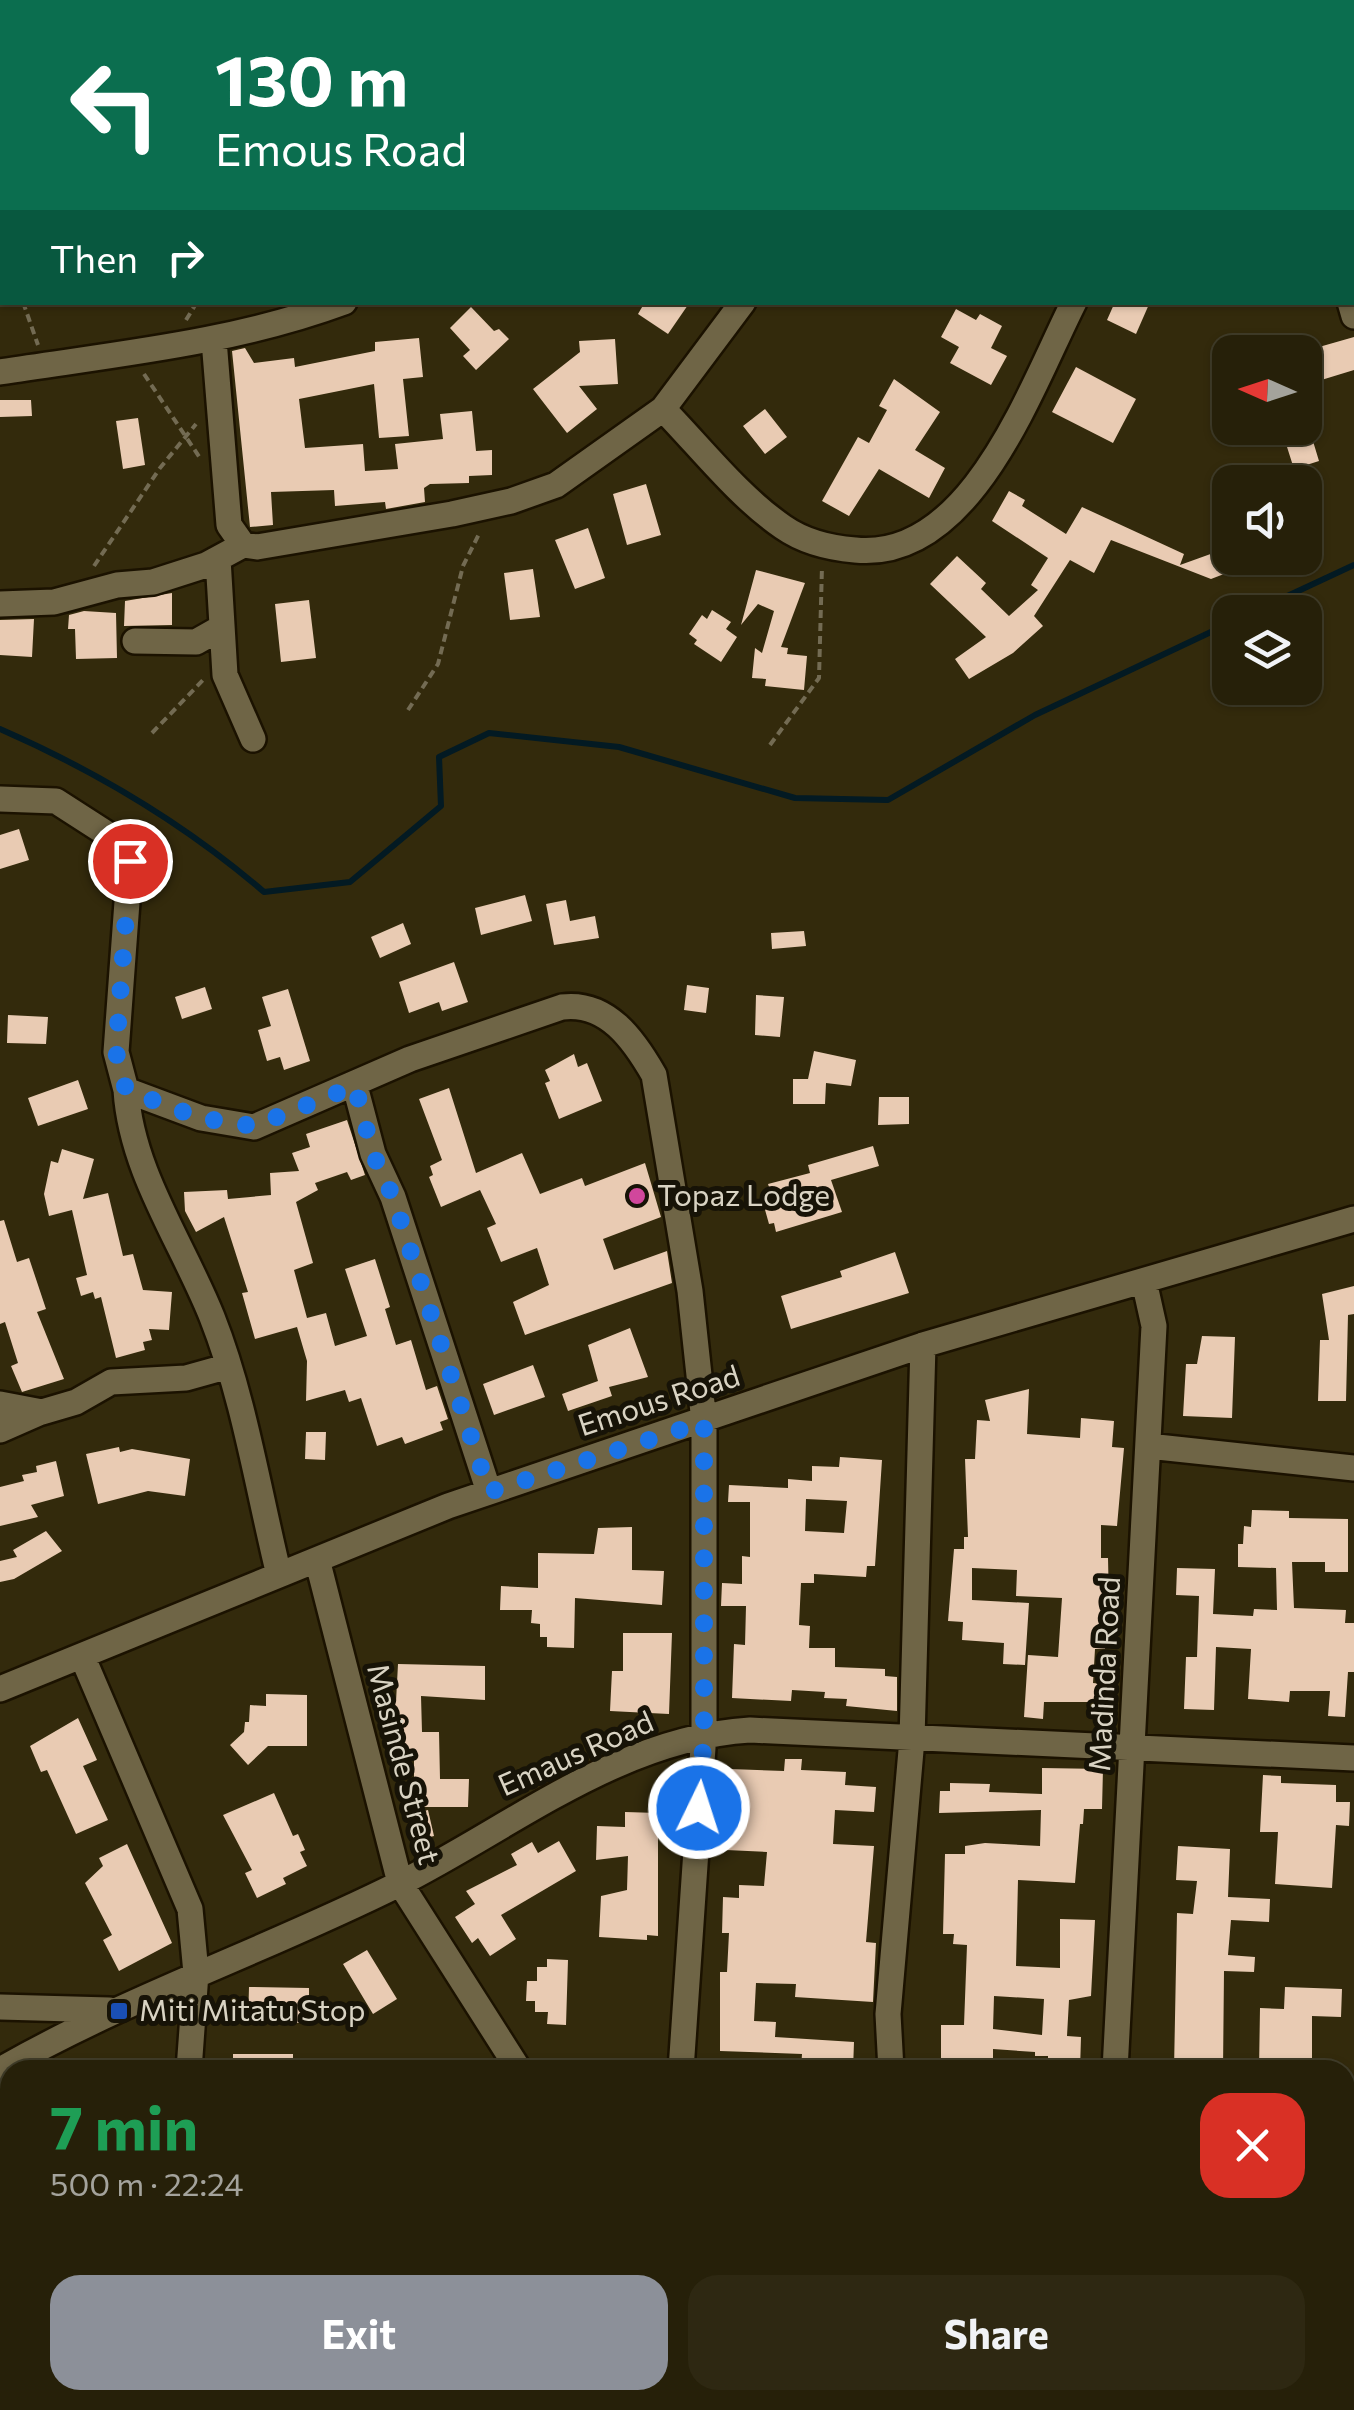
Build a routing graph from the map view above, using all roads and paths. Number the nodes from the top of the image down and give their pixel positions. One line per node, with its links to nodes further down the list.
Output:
1 (24, 305): 8 (path)
2 (328, 305): 5 (street)
3 (741, 305): 10 (street)
4 (1072, 305): 14 (street)
5 (278, 314): 6 (street)
6 (214, 340): 7 (street); 12 (street)
7 (127, 353): 8 (street); 11 (path)
8 (44, 365): 9 (street)
9 (0, 372)
10 (662, 408): 13 (street); 14 (street)
11 (186, 436): 12 (path); 17 (path)
12 (222, 484): 15 (street)
13 (511, 501): 15 (street); 22 (path)
14 (822, 544): 25 (path)
15 (242, 545): 16 (street)
16 (218, 559): 17 (street); 19 (street)
17 (78, 596): 18 (street)
18 (0, 604)
19 (219, 629): 20 (street); 21 (street)
20 (135, 641)
21 (221, 656): 23 (path); 24 (street)
22 (408, 710)
23 (152, 733)
24 (253, 739)
25 (770, 745)
26 (0, 799): 28 (street)
27 (355, 1086): 28 (street); 35 (street); 39 (street)
28 (126, 1090): 32 (street)
29 (1354, 1220): 30 (street, Emous Road)
30 (1144, 1282): 31 (street, Emous Road); 37 (street, Madinda Road)
31 (923, 1345): 35 (street, Emous Road); 45 (street)
32 (229, 1366): 34 (street); 41 (street)
33 (0, 1404): 34 (street)
34 (42, 1412): 36 (street)
35 (704, 1422): 39 (street, Emous Road); 44 (street)
36 (0, 1430)
37 (1148, 1446): 38 (street); 46 (street, Madinda Road)
38 (1354, 1468)
39 (489, 1492): 40 (street, Emous Road)
40 (318, 1562): 41 (street, Emous Road); 48 (street, Masinde Street)
41 (279, 1574): 42 (street, Emous Road)
42 (83, 1658): 43 (street, Emous Road); 49 (street)
43 (0, 1690)
44 (704, 1733): 45 (street, Emaus Road); 48 (street, Emaus Road); 55 (street)
45 (912, 1738): 46 (street, Emaus Road); 56 (street)
46 (1134, 1751): 47 (street, Emaus Road); 57 (street, Madinda Road)
47 (1354, 1758)
48 (400, 1883): 49 (street, Emaus Road); 54 (street, Masinde Street)
49 (196, 1972): 51 (street, Emaus Road); 53 (street)
50 (0, 2007): 51 (street)
51 (110, 2010): 52 (street, Emaus Road)
52 (18, 2060)
53 (189, 2060)
54 (513, 2060)
55 (682, 2060)
56 (890, 2060)
57 (1116, 2060)

